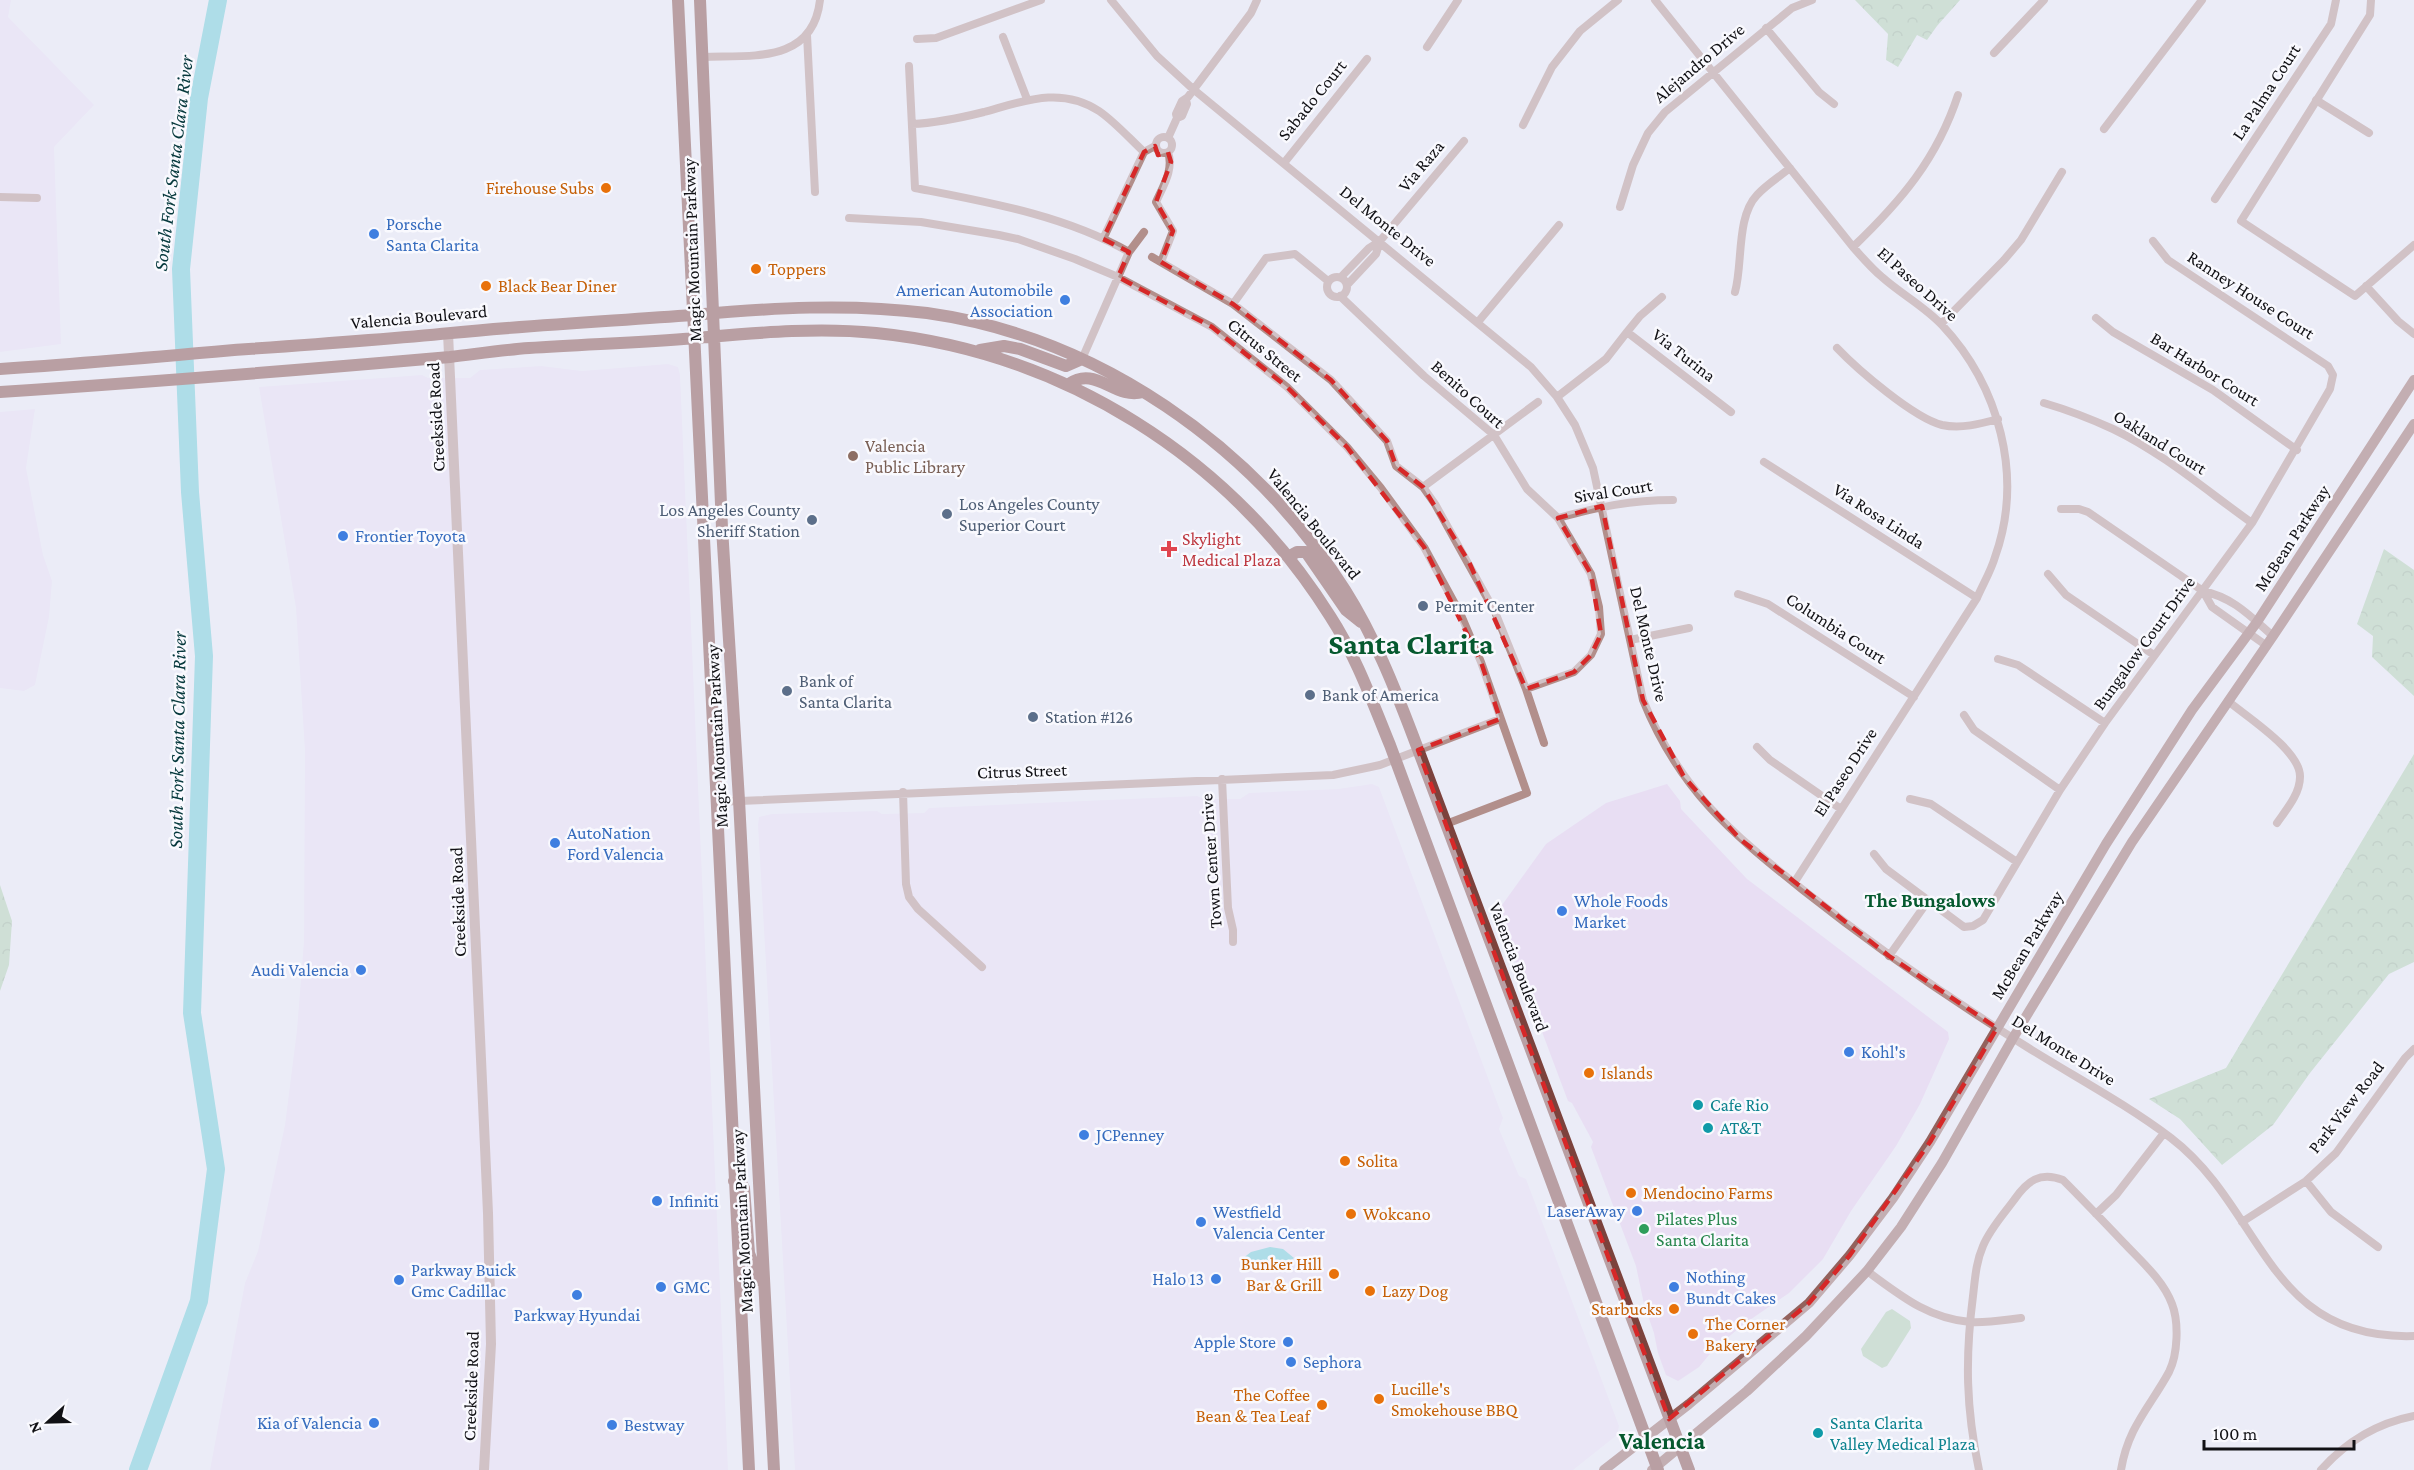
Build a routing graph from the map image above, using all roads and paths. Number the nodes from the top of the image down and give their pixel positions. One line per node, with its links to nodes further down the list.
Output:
1 (678, 0): 68 (main road, Magic Mountain Parkway)
2 (700, 0): 21 (main road, Magic Mountain Parkway)
3 (820, 0): 16 (street)
4 (1041, 0): 18 (street)
5 (1111, 0): 25 (street, Del Monte Drive)
6 (1257, 0): 25 (street)
7 (1458, 0): 19 (street)
8 (1618, 0): 31 (street)
9 (1655, 0): 24 (street, El Paseo Drive)
10 (1812, 0): 15 (street, Alejandro Drive)
11 (2044, 0): 20 (street)
12 (2202, 0): 32 (street)
13 (2336, 0): 45 (street, La Palma Court)
14 (2371, 0): 28 (street)
15 (1766, 28): 24 (street, Alejandro Drive); 29 (street)
16 (807, 35): 21 (street); 42 (street)
17 (1003, 37): 27 (street)
18 (917, 39)
19 (1427, 47)
20 (1994, 53)
21 (702, 57): 67 (main road, Magic Mountain Parkway)
22 (1367, 59): 39 (street, Sabado Court)
23 (909, 66): 30 (street)
24 (1712, 72): 40 (street, El Paseo Drive); 46 (street, Alejandro Drive)
25 (1193, 89): 34 (street); 39 (street, Del Monte Drive)
26 (1958, 95): 54 (street)
27 (1027, 99): 30 (street); 37 (street)
28 (2316, 100): 33 (street); 62 (street)
29 (1834, 104)
30 (912, 124): 50 (street)
31 (1523, 125)
32 (2104, 129)
33 (2369, 133)
34 (1168, 138): 36 (street); 38 (street)
35 (1464, 141): 51 (street, Via Raza)
36 (1155, 146): 37 (street); 38 (street)
37 (1144, 152): 50 (street)
38 (1168, 153): 57 (street)
39 (1284, 163): 51 (street, Del Monte Drive)
40 (1790, 168): 54 (street, El Paseo Drive); 63 (street)
41 (2062, 172): 71 (street)
42 (815, 192)
43 (0, 197): 44 (street)
44 (37, 198)
45 (2215, 200)
46 (1620, 207)
47 (849, 218): 58 (street, Citrus Street)
48 (1559, 225): 70 (street)
49 (1144, 232): 55 (street)
50 (1103, 239): 55 (street)
51 (1380, 241): 59 (street, Via Raza); 61 (street, Via Raza); 70 (street, Del Monte Drive)
52 (2153, 241): 82 (street, Ranney House Court)
53 (2414, 245): 62 (street)
54 (1853, 247): 71 (street, El Paseo Drive)
55 (1129, 252): 58 (street)
56 (1152, 257): 57 (street)
57 (1161, 262): 66 (street)
58 (1118, 277): 80 (street); 120 (street, Citrus Street)
59 (1341, 277): 60 (street); 61 (street)
60 (1328, 281): 64 (street); 66 (street)
61 (1347, 285): 64 (street)
62 (2366, 286): 74 (street)
63 (1735, 292)
64 (1340, 296): 93 (street, Benito Court)
65 (1662, 297): 72 (street, Via Turina)
66 (1233, 304): 96 (street)
67 (714, 312): 68 (main road, Valencia Boulevard); 75 (main road, Magic Mountain Parkway); 80 (main road, Valencia Boulevard)
68 (694, 315): 73 (main road, Valencia Boulevard); 76 (main road, Magic Mountain Parkway)
69 (2096, 318): 94 (street, Bar Harbor Court)
70 (1478, 322): 87 (street, Del Monte Drive)
71 (1941, 324): 91 (street, El Paseo Drive)
72 (1627, 332): 87 (street); 90 (street, Via Turina)
73 (448, 333): 79 (street, Creekside Road); 81 (main road, Valencia Boulevard)
74 (2414, 334)
75 (713, 336): 76 (main road); 78 (main road); 130 (main road, Magic Mountain Parkway)
76 (693, 339): 79 (main road); 131 (main road, Magic Mountain Parkway)
77 (1837, 348): 91 (street)
78 (976, 350): 80 (main road); 84 (main road)
79 (450, 357): 85 (main road); 161 (street, Creekside Road)
80 (1082, 359): 86 (main road, Valencia Boulevard)
81 (0, 369)
82 (2333, 375): 94 (street, Bungalow Court Drive)
83 (2414, 380): 107 (main road, McBean Parkway)
84 (1069, 384): 86 (main road); 102 (main road)
85 (0, 392)
86 (1143, 392): 108 (main road, Valencia Boulevard)
87 (1557, 397): 98 (street, Del Monte Drive)
88 (1538, 402): 93 (street)
89 (2044, 403): 101 (street, Oakland Court)
90 (1731, 412)
91 (1998, 419): 106 (street, El Paseo Drive)
92 (2414, 424): 111 (main road, McBean Parkway)
93 (1494, 435): 96 (street); 100 (street, Benito Court)
94 (2296, 450): 101 (street, Bungalow Court Drive)
95 (1764, 462): 106 (street, Via Rosa Linda)
96 (1423, 486): 116 (street)
97 (1673, 500): 98 (street, Sival Court)
98 (1602, 506): 100 (street, Sival Court); 112 (street, Del Monte Drive)
99 (2061, 509): 104 (street)
100 (1558, 518): 116 (street, Benito Court)
101 (2252, 523): 104 (street, Bungalow Court Drive)
102 (1288, 557): 108 (main road); 125 (main road)
103 (2048, 574): 114 (street)
104 (2203, 591): 107 (street); 110 (street); 114 (street, Bungalow Court Drive)
105 (1738, 594): 117 (street, Columbia Court)
106 (1977, 598): 117 (street, El Paseo Drive)
107 (2257, 622): 110 (main road, McBean Parkway); 111 (street)
108 (1364, 624): 124 (main road, Valencia Boulevard)
109 (1689, 628): 112 (street)
110 (2248, 634): 113 (street); 142 (main road, McBean Parkway)
111 (2273, 636): 113 (main road, McBean Parkway)
112 (1630, 640): 137 (street, Del Monte Drive)
113 (2267, 646): 118 (main road, McBean Parkway)
114 (2154, 655): 121 (street, Bungalow Court Drive)
115 (1998, 659): 121 (street)
116 (1526, 689): 122 (street)
117 (1914, 697): 132 (street, El Paseo Drive)
118 (2228, 700): 133 (street); 143 (main road, McBean Parkway)
119 (1964, 715): 127 (street)
120 (1500, 719): 124 (street, Citrus Street); 134 (street, Citrus Street)
121 (2105, 723): 127 (street, Bungalow Court Drive)
122 (1544, 743)
123 (1757, 747): 132 (street)
124 (1418, 750): 125 (street, Citrus Street); 134 (main road, Valencia Boulevard)
125 (1395, 759): 126 (street, Citrus Street); 158 (main road)
126 (1222, 779): 128 (street, Citrus Street); 139 (street, Town Center Drive)
127 (2060, 790): 136 (street, Bungalow Court Drive)
128 (903, 792): 130 (street, Citrus Street); 141 (street)
129 (1910, 799): 136 (street)
130 (739, 800): 131 (street, Citrus Street); 152 (main road, Magic Mountain Parkway)
131 (716, 802): 146 (main road, Magic Mountain Parkway)
132 (1841, 809): 137 (street, El Paseo Drive)
133 (2277, 823)
134 (1446, 824): 157 (main road, Valencia Boulevard)
135 (1874, 854): 138 (street)
136 (2017, 862): 138 (street, Bungalow Court Drive)
137 (1794, 883): 140 (street, Del Monte Drive)
138 (1928, 901): 140 (street)
139 (1233, 942)
140 (1889, 956): 142 (street, Del Monte Drive)
141 (982, 967)
142 (1997, 1028): 143 (street, Del Monte Drive); 157 (main road, McBean Parkway)
143 (2013, 1038): 145 (street, Del Monte Drive); 151 (main road, McBean Parkway)
144 (2414, 1049): 147 (street, Park View Road)
145 (2164, 1133): 148 (street); 149 (street, Del Monte Drive)
146 (734, 1181): 152 (main road); 162 (main road, Magic Mountain Parkway)
147 (2306, 1181): 149 (street, Park View Road); 150 (street)
148 (2096, 1214): 154 (street); 167 (street)
149 (2242, 1222): 155 (street, Del Monte Drive)
150 (2378, 1247)
151 (1867, 1271): 154 (street); 159 (main road, McBean Parkway)
152 (763, 1292): 163 (main road, Magic Mountain Parkway)
153 (2021, 1318): 154 (street)
154 (1970, 1322): 166 (street)
155 (2414, 1336)
156 (2414, 1416): 168 (street)
157 (1669, 1419): 158 (main road, McBean Parkway); 159 (main road, Valencia Boulevard)
158 (1646, 1437): 160 (main road); 164 (main road, McBean Parkway)
159 (1680, 1447): 160 (main road, McBean Parkway); 165 (main road, Valencia Boulevard)
160 (1656, 1469)
161 (484, 1470)
162 (749, 1470)
163 (774, 1470)
164 (1604, 1470)
165 (1689, 1470)
166 (1979, 1470)
167 (2121, 1470)
168 (2321, 1470)

